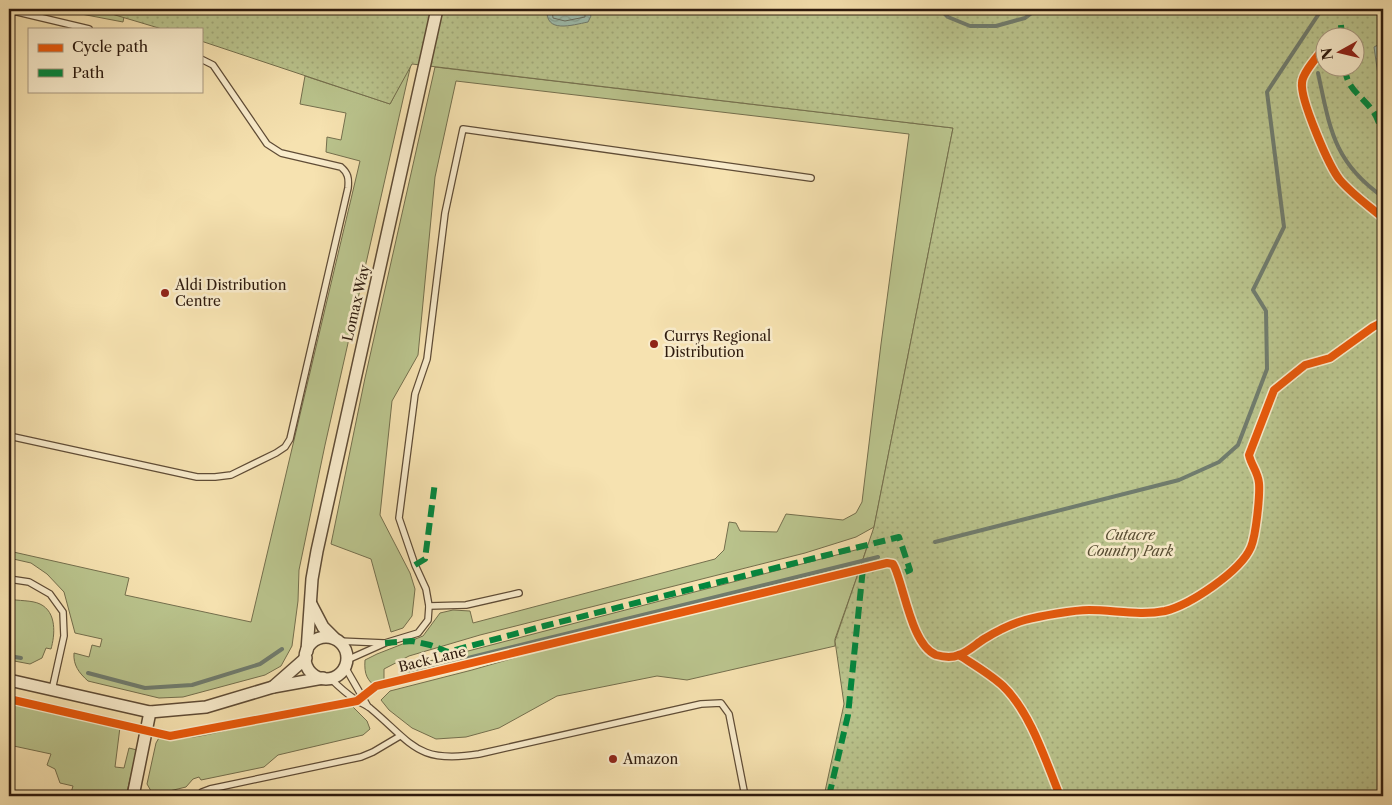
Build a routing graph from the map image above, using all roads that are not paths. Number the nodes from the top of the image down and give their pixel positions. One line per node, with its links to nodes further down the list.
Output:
1 (437, 9): 9 (street, Lomax Way)
2 (9, 10): 3 (lane)
3 (85, 28)
4 (202, 60): 6 (lane)
5 (811, 178): 10 (lane)
6 (9, 436)
7 (9, 579): 18 (lane)
8 (519, 593): 10 (lane)
9 (311, 604): 11 (street, Lomax Way); 13 (street, Lomax Way)
10 (429, 606): 12 (lane)
11 (336, 640): 12 (lane); 13 (street); 14 (street)
12 (385, 643): 14 (lane)
13 (306, 655): 15 (street); 17 (street)
14 (346, 663): 15 (street); 19 (lane)
15 (326, 678): 17 (street); 19 (lane)
16 (9, 680): 18 (street)
17 (273, 687): 20 (street)
18 (52, 690): 20 (street)
19 (368, 707): 21 (lane)
20 (150, 712): 22 (street)
21 (400, 736): 23 (lane); 24 (lane)
22 (133, 796)
23 (199, 796)
24 (745, 796)

